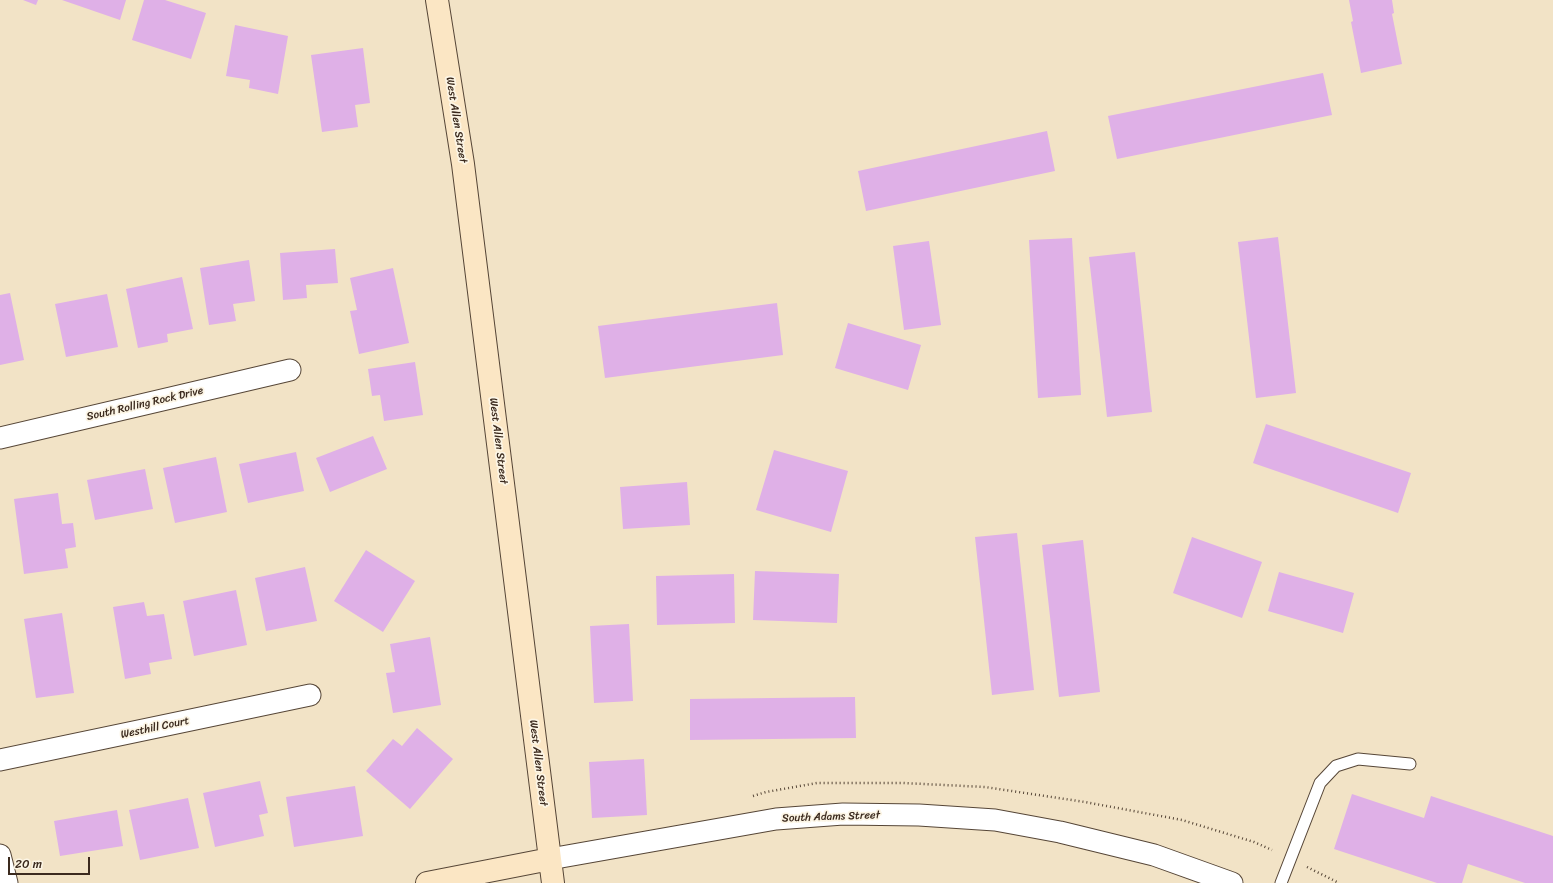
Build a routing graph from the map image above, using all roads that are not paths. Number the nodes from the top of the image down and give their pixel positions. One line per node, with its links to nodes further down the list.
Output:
1 (437, 0): 8 (street, West Allen Street)
2 (290, 370): 3 (street, South Rolling Rock Drive)
3 (0, 438)
4 (310, 695): 5 (street, Westhill Court)
5 (0, 760)
6 (1410, 764): 13 (lane)
7 (0, 855): 9 (street)
8 (550, 859): 10 (street, South Adams Street); 11 (street, West Allen Street); 12 (street, South Adams Street)
9 (7, 883)
10 (427, 883)
11 (554, 883)
12 (1232, 883)
13 (1280, 883)

